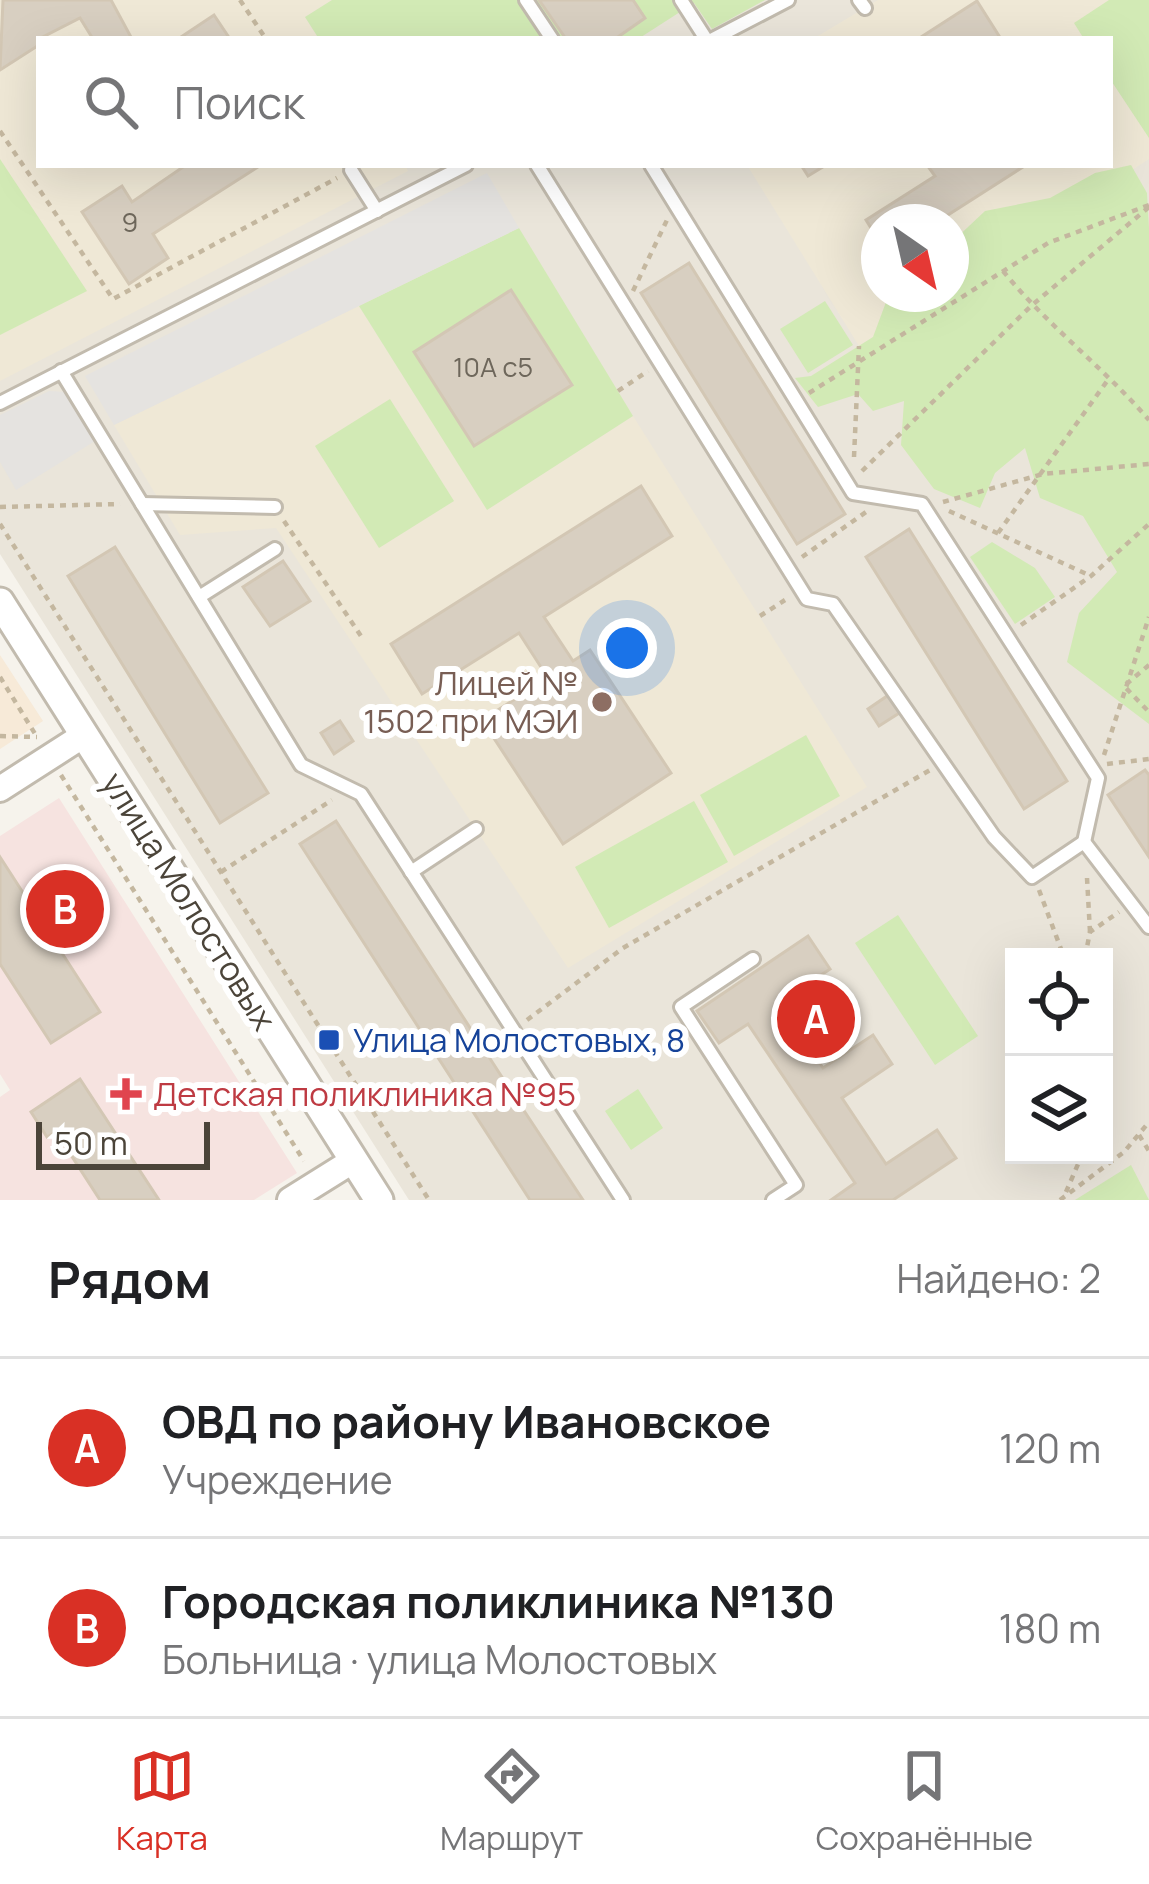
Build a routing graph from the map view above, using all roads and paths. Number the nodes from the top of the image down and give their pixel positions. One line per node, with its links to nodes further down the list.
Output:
1 (240, 0): 5 (path)
2 (526, 0): 6 (lane)
3 (681, 0): 7 (lane)
4 (788, 0): 8 (lane)
5 (264, 36)
6 (550, 36)
7 (707, 36)
8 (715, 36)
9 (0, 131): 13 (path)
10 (460, 168): 16 (lane)
11 (539, 168): 19 (lane)
12 (653, 168): 14 (lane)
13 (351, 170): 16 (lane)
14 (675, 204): 19 (path); 26 (lane)
15 (1149, 206): 17 (path); 18 (path)
16 (377, 211): 23 (lane)
17 (1003, 271): 18 (path); 21 (path)
18 (1031, 306): 21 (path); 24 (path)
19 (625, 307): 22 (lane)
20 (859, 346): 21 (path)
21 (859, 362): 26 (path)
22 (660, 364): 25 (path); 39 (lane)
23 (61, 371): 27 (lane); 32 (lane)
24 (1111, 376): 28 (path); 30 (path)
25 (618, 391)
26 (796, 401): 31 (lane)
27 (0, 403)
28 (1149, 420)
29 (1149, 464): 30 (path)
30 (1042, 474): 37 (path); 37 (path)
31 (886, 498): 39 (path); 46 (lane)
32 (142, 504): 33 (path); 34 (lane); 42 (lane)
33 (0, 507)
34 (275, 507): 47 (path)
35 (0, 524): 62 (path)
36 (1149, 524): 40 (path)
37 (998, 533): 40 (path)
38 (274, 548): 42 (lane)
39 (786, 567): 41 (lane)
40 (1091, 576): 46 (path)
41 (801, 590): 44 (path); 55 (lane)
42 (199, 597): 59 (lane)
43 (0, 602): 52 (street, улица Молостовых)
44 (760, 616)
45 (1149, 617): 50 (path)
46 (1006, 635): 56 (lane)
47 (361, 636)
48 (1149, 665): 50 (path)
49 (0, 677): 53 (path)
50 (1124, 686): 51 (path); 56 (path)
51 (1149, 712)
52 (84, 735): 58 (street); 75 (street, улица Молостовых)
53 (0, 736)
54 (1149, 759): 56 (path)
55 (943, 763): 64 (lane); 71 (path)
56 (1100, 771): 61 (lane)
57 (61, 775): 77 (path)
58 (0, 789)
59 (350, 789): 62 (path); 63 (lane)
60 (476, 829): 63 (lane)
61 (1084, 842): 64 (lane); 65 (lane); 67 (path)
62 (221, 872): 81 (path)
63 (411, 872): 71 (lane)
64 (1032, 877): 68 (path)
65 (1133, 902): 66 (lane); 67 (path)
66 (1149, 927)
67 (1090, 932): 69 (path)
68 (1062, 948)
69 (1087, 948)
70 (753, 959): 83 (lane)
71 (513, 1030): 82 (lane)
72 (1149, 1122): 73 (path)
73 (1138, 1135): 74 (path); 78 (path)
74 (1149, 1151)
75 (354, 1160): 79 (street); 80 (street, улица Молостовых)
76 (1078, 1164): 78 (path)
77 (308, 1170)
78 (1062, 1199)
79 (290, 1200)
80 (379, 1200)
81 (429, 1200)
82 (623, 1200)
83 (773, 1200)

